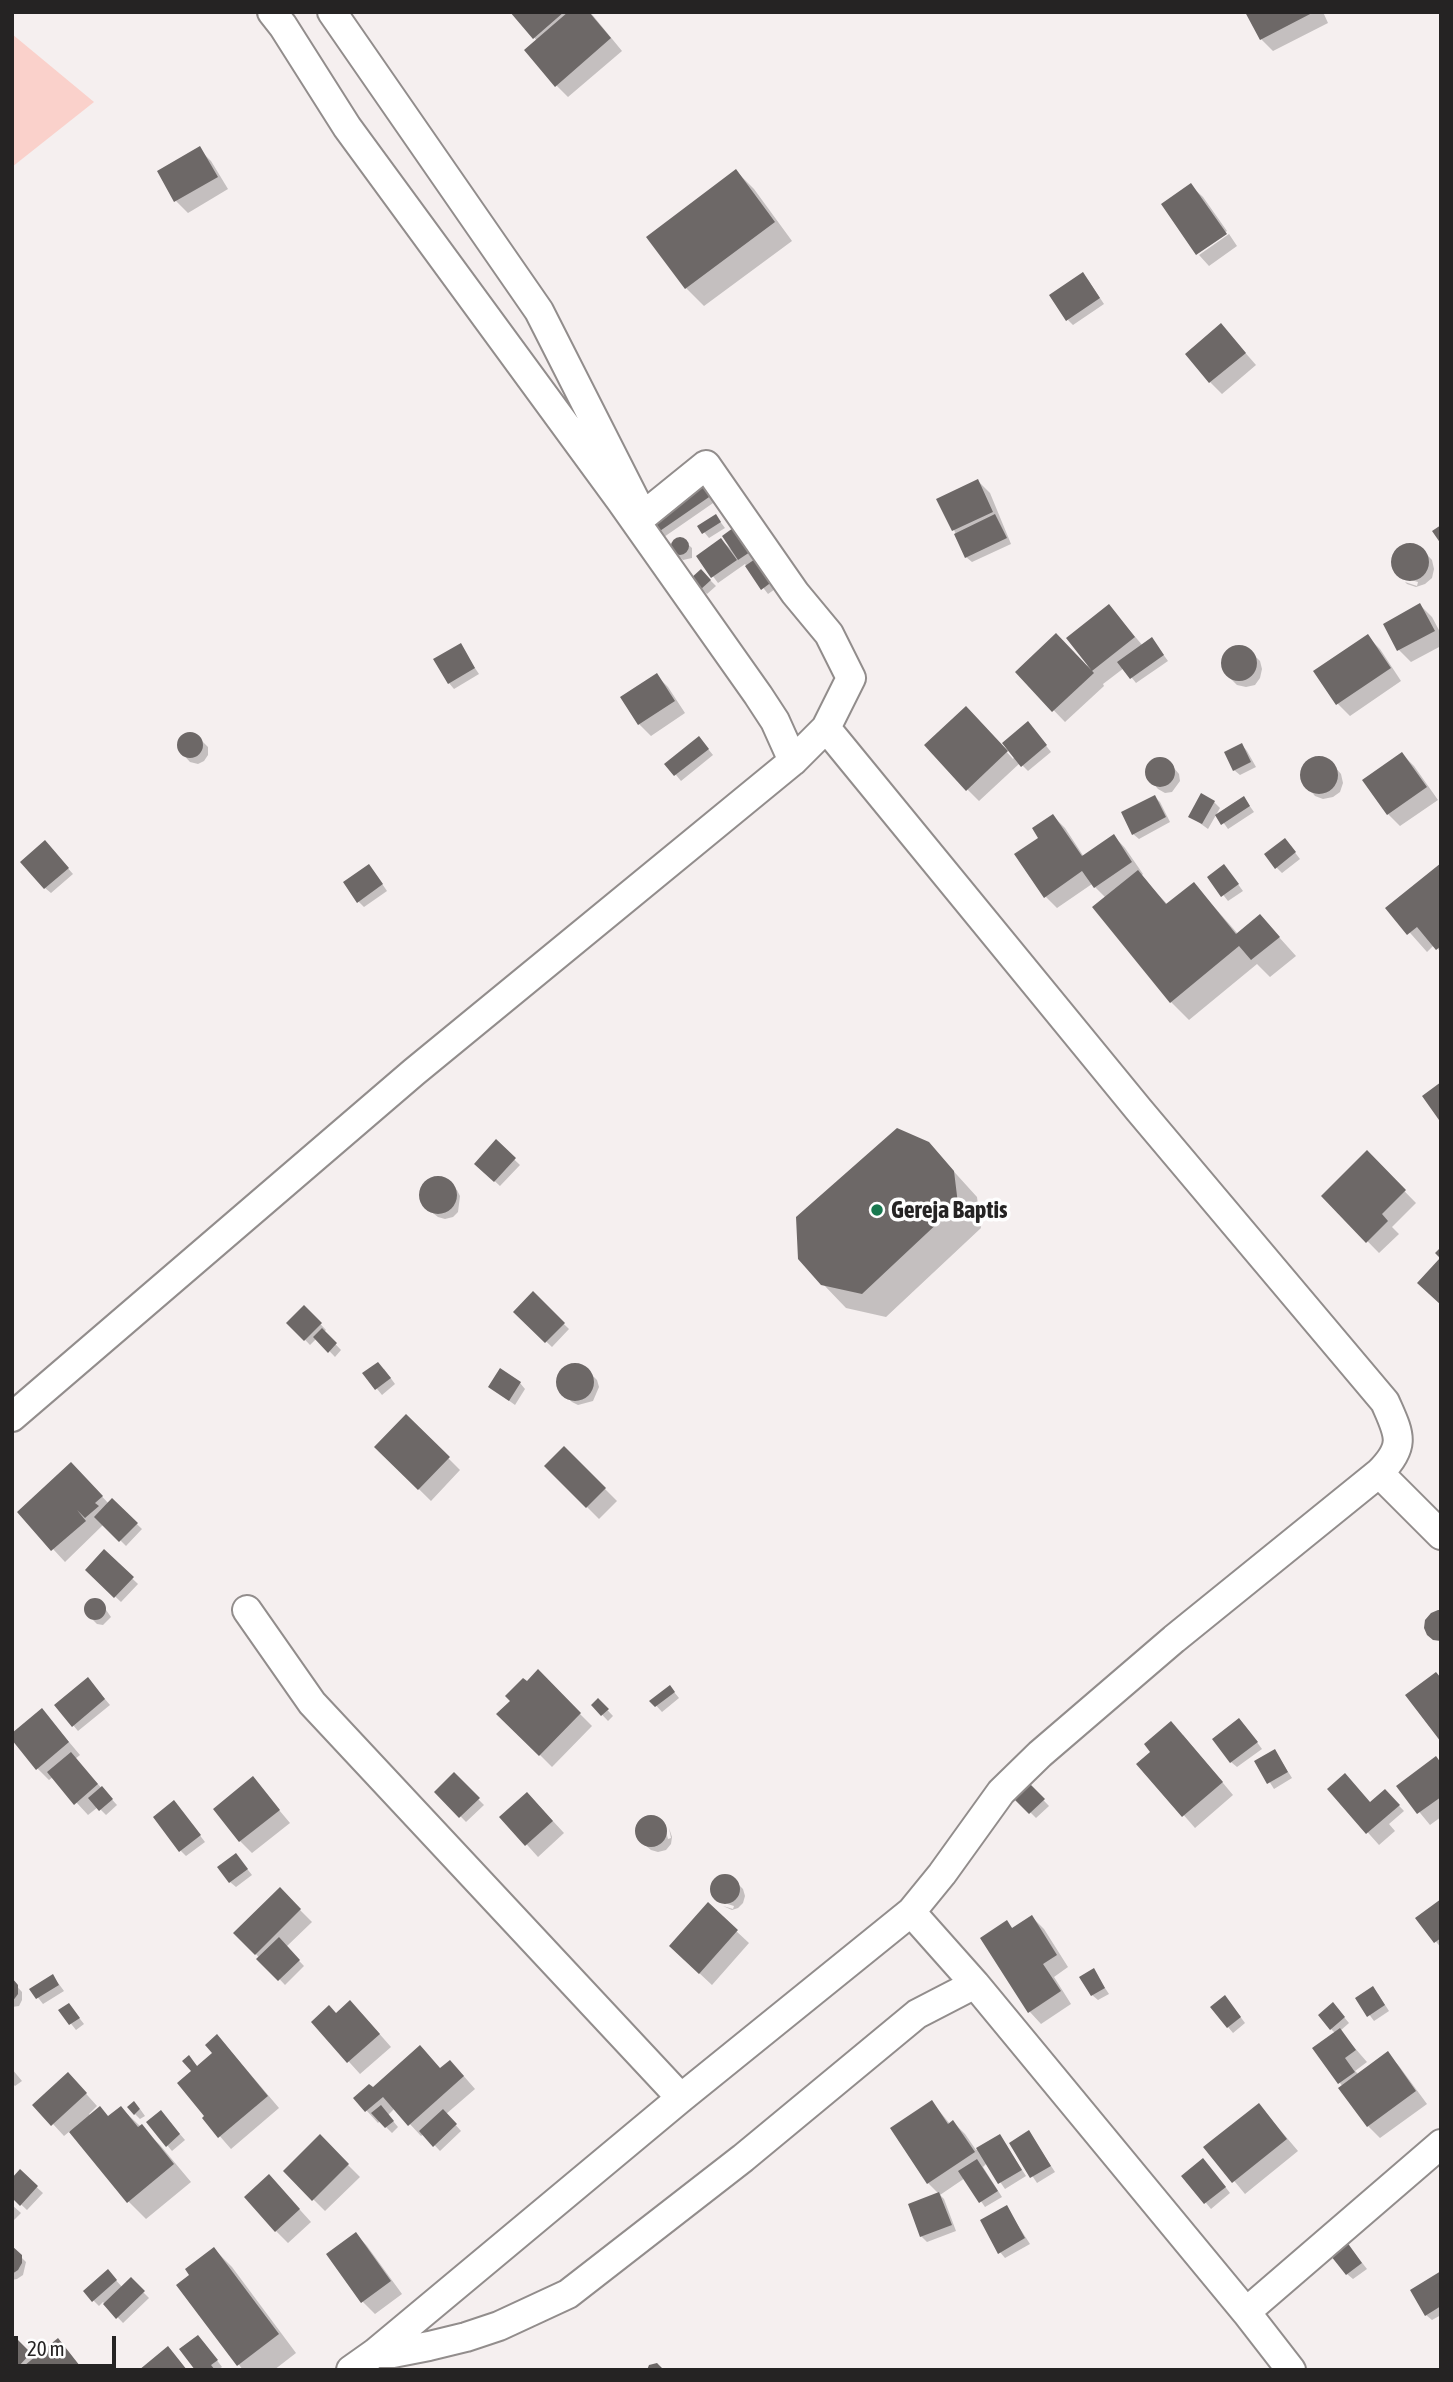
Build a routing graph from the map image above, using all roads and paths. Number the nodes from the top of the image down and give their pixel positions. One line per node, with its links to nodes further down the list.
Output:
1 (272, 12): 4 (street)
2 (332, 12): 3 (street)
3 (826, 728): 4 (street); 6 (street)
4 (793, 761): 5 (street)
5 (12, 1417)
6 (1379, 1472): 7 (street); 9 (street)
7 (1441, 1535)
8 (247, 1610): 11 (street)
9 (911, 1912): 10 (street); 11 (street)
10 (975, 1984): 13 (street); 14 (street)
11 (681, 2098): 14 (street)
12 (1441, 2144): 13 (street)
13 (1246, 2312): 16 (street)
14 (375, 2353): 15 (street)
15 (351, 2370)
16 (1291, 2370)

